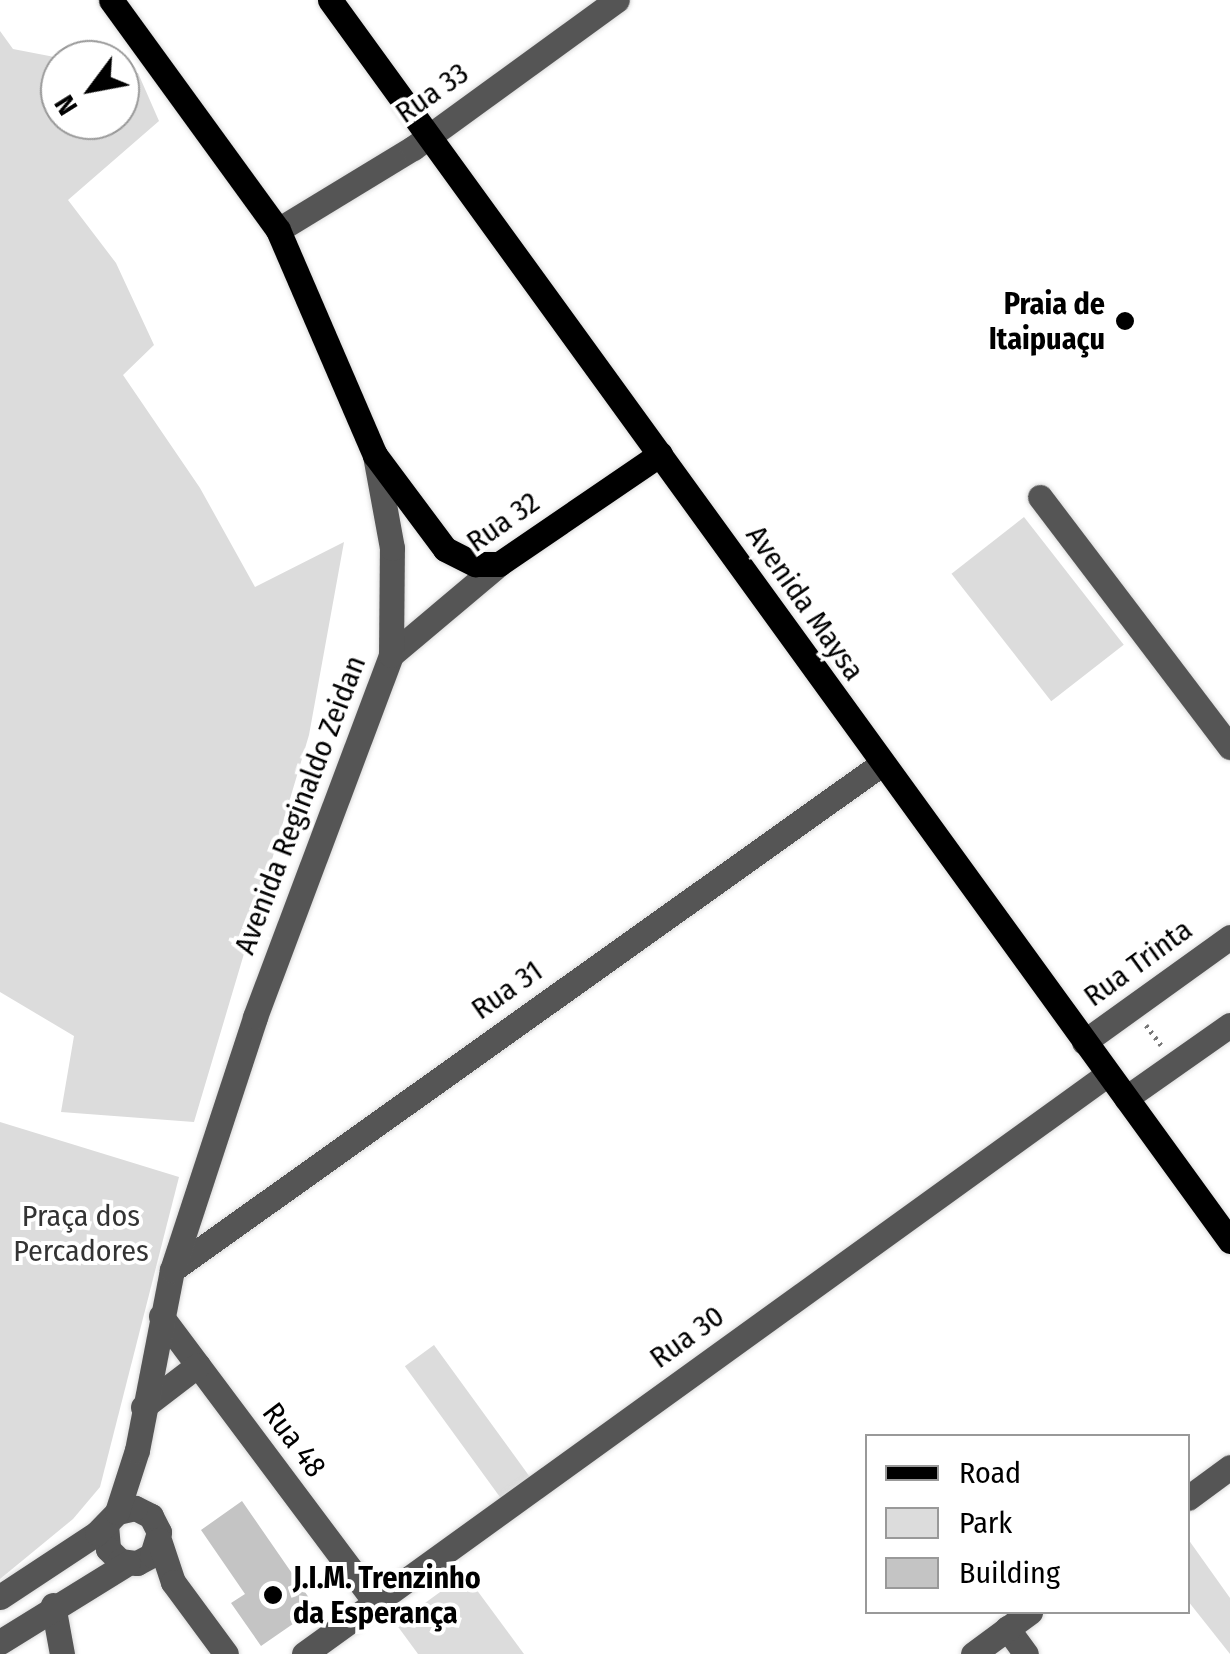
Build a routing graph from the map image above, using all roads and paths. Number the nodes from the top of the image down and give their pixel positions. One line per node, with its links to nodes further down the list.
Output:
1 (110, 0): 5 (main road, Avenida Reginaldo Zeidan)
2 (330, 0): 4 (main road, Avenida Maysa)
3 (617, 0): 4 (street, Rua 33)
4 (428, 137): 5 (street, Rua 33); 6 (main road, Avenida Maysa)
5 (278, 230): 7 (main road, Avenida Reginaldo Zeidan)
6 (660, 454): 9 (main road, Rua 32); 12 (main road, Avenida Maysa)
7 (375, 455): 9 (main road); 10 (street, Avenida Reginaldo Zeidan)
8 (1040, 497): 11 (street)
9 (498, 564): 10 (street, Rua 32)
10 (392, 654): 21 (street, Avenida Reginaldo Zeidan)
11 (1230, 747)
12 (880, 764): 16 (main road, Avenida Maysa); 21 (street, Rua 31)
13 (1230, 937): 14 (street, Rua Trinta)
14 (1134, 1008): 16 (street, Rua Trinta); 17 (path)
15 (1230, 1025): 17 (street)
16 (1084, 1042): 18 (main road, Avenida Maysa)
17 (1174, 1063): 19 (street)
18 (1108, 1074): 19 (main road, Avenida Maysa); 33 (street, Rua 30)
19 (1126, 1098): 20 (main road, Avenida Maysa)
20 (1230, 1241)
21 (172, 1270): 22 (street, Avenida Reginaldo Zeidan)
22 (161, 1316): 23 (street, Rua 48); 24 (street, Avenida Reginaldo Zeidan)
23 (198, 1364): 24 (street); 33 (street, Rua 48)
24 (144, 1407): 25 (street, Avenida Reginaldo Zeidan)
25 (137, 1450): 28 (street, Avenida Reginaldo Zeidan); 29 (street, Avenida Reginaldo Zeidan)
26 (1230, 1467): 27 (street)
27 (1190, 1497)
28 (112, 1518): 29 (street); 30 (street); 32 (street)
29 (155, 1528): 30 (street); 31 (street, Avenida Reginaldo Zeidan)
30 (132, 1563): 31 (street, Avenida Reginaldo Zeidan); 34 (street)
31 (174, 1582): 40 (street, Avenida Reginaldo Zeidan)
32 (5, 1594): 36 (street)
33 (375, 1602): 41 (street, Rua 30)
34 (53, 1605): 36 (street); 39 (street)
35 (1027, 1614): 37 (street)
36 (30, 1621): 38 (street)
37 (1006, 1628): 42 (street); 43 (street)
38 (0, 1642)
39 (62, 1654)
40 (226, 1654)
41 (304, 1654)
42 (972, 1654)
43 (1026, 1654)

